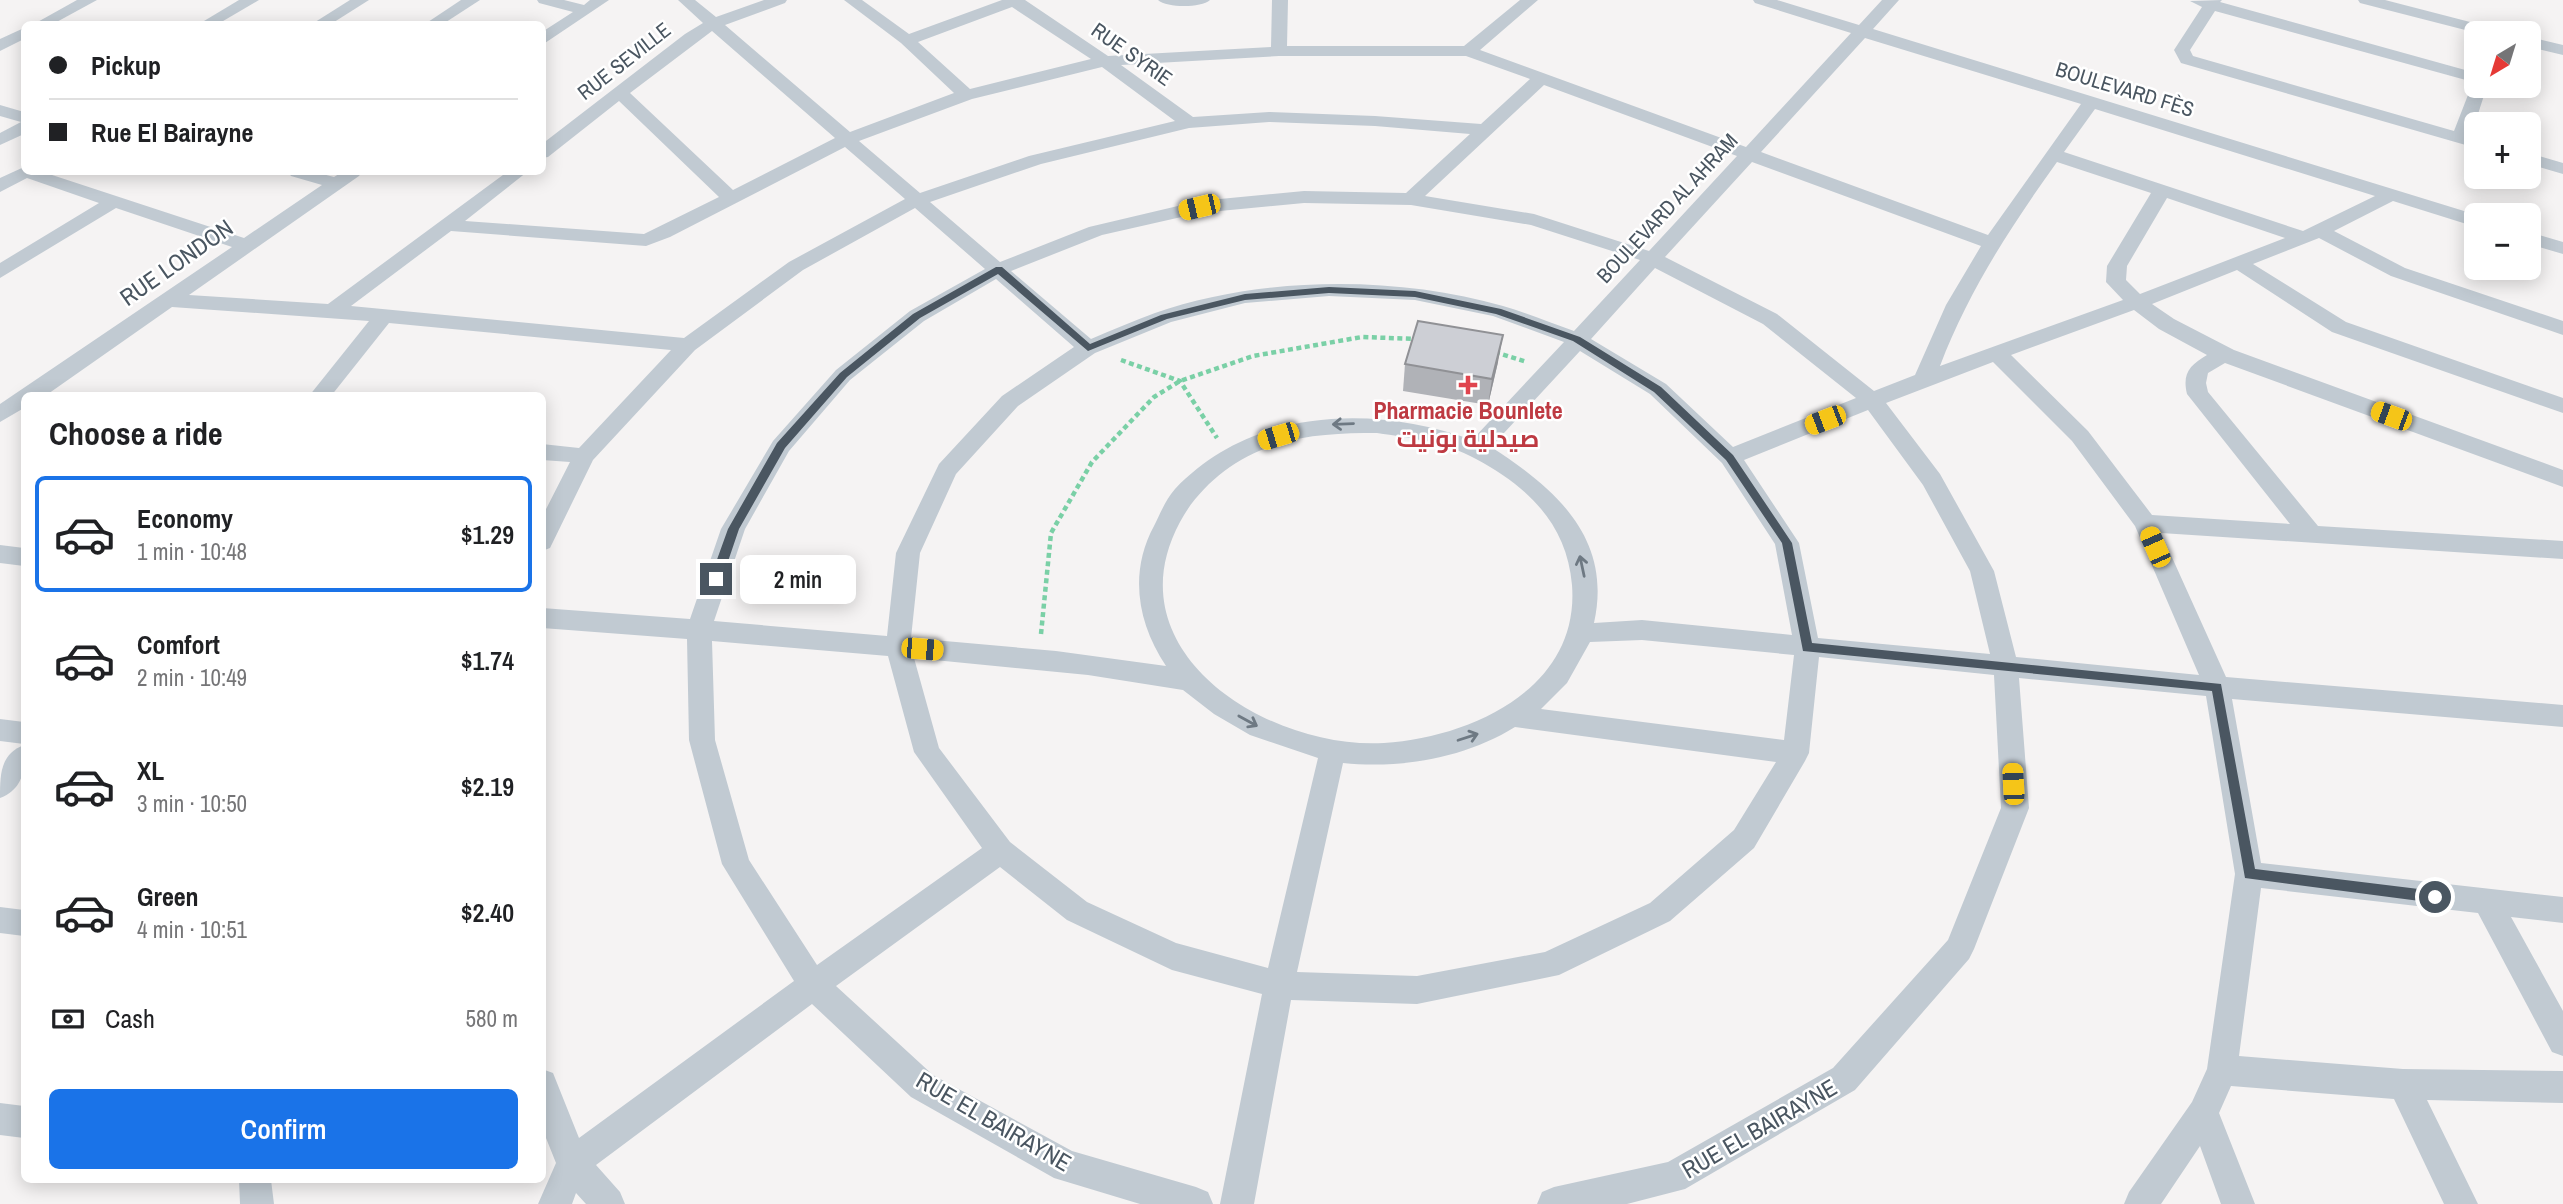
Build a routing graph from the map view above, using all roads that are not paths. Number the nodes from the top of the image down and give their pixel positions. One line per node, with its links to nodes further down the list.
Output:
1 (89, 0): 21 (street)
2 (251, 0): 22 (street)
3 (361, 0): 23 (street)
4 (472, 0): 24 (street)
5 (545, 0): 20 (street)
6 (601, 0): 20 (street)
7 (686, 0): 25 (street)
8 (779, 0): 25 (street, RUE SEVILLE)
9 (852, 0): 30 (street)
10 (1014, 0): 30 (street); 36 (street, RUE SYRIE)
11 (1166, 0): 12 (street)
12 (1202, 0)
13 (1280, 0): 34 (street)
14 (1530, 0): 35 (street)
15 (1761, 0): 27 (street, BOULEVARD FÈS)
16 (1891, 0): 27 (street, BOULEVARD AL AHRAM)
17 (2194, 0): 19 (street)
18 (2366, 0): 26 (street)
19 (2212, 2): 37 (street); 47 (street)
20 (586, 10): 29 (street)
21 (48, 21)
22 (212, 21)
23 (325, 21)
24 (438, 21)
25 (713, 24): 39 (street, RUE SEVILLE); 49 (street)
26 (2464, 25)
27 (1862, 31): 41 (street, BOULEVARD FÈS); 51 (street, BOULEVARD AL AHRAM)
28 (21, 35): 32 (street)
29 (546, 37)
30 (907, 40): 40 (street)
31 (2541, 45): 33 (street)
32 (0, 46)
33 (2563, 50)
34 (1279, 51): 35 (street); 36 (street)
35 (1468, 51): 38 (street)
36 (1105, 61): 40 (street); 44 (street, RUE SYRIE)
37 (2464, 75)
38 (1542, 77): 46 (street); 51 (street)
39 (621, 94): 50 (street, RUE SEVILLE); 65 (street)
40 (966, 95): 49 (street)
41 (2091, 102): 52 (street); 64 (street, BOULEVARD FÈS)
42 (0, 110): 43 (street)
43 (21, 117)
44 (1189, 123): 46 (street); 66 (street)
45 (21, 129): 48 (street)
46 (1486, 130): 67 (street)
47 (2464, 139)
48 (0, 140)
49 (845, 140): 65 (street); 66 (street)
50 (546, 150)
51 (1749, 153): 74 (street); 77 (street, BOULEVARD AL AHRAM)
52 (2054, 155): 63 (street); 74 (street)
53 (2541, 162): 55 (street)
54 (0, 163): 56 (street)
55 (2563, 169)
56 (21, 170)
57 (21, 173): 62 (street)
58 (37, 175): 68 (street)
59 (325, 175): 61 (street)
60 (514, 175): 70 (street)
61 (344, 177): 75 (street, RUE LONDON)
62 (0, 186)
63 (2162, 191): 72 (street); 82 (street)
64 (2391, 195): 69 (street, BOULEVARD FÈS); 72 (street)
65 (729, 197): 70 (street)
66 (917, 200): 79 (street); 87 (street)
67 (1411, 200): 77 (street, RUE EL BAIRAYNE); 79 (street, RUE EL BAIRAYNE)
68 (115, 201): 75 (street); 80 (street)
69 (2464, 217)
70 (446, 225): 83 (street)
71 (2563, 225): 76 (street)
72 (2311, 234): 78 (street); 85 (street)
73 (2541, 241): 76 (street)
74 (1991, 243): 91 (street)
75 (246, 245): 81 (street, RUE LONDON)
76 (2560, 247)
77 (1651, 258): 86 (street, BOULEVARD AL AHRAM); 95 (street, RUE EL BAIRAYNE)
78 (2237, 262): 82 (street); 96 (street)
79 (999, 269): 88 (street); 110 (street, RUE EL BAIRAYNE)
80 (0, 272)
81 (167, 300): 83 (street); 92 (street, RUE LONDON)
82 (2135, 303): 89 (street); 90 (street)
83 (332, 311): 84 (street)
84 (384, 316): 87 (street); 93 (street)
85 (2563, 328)
86 (1576, 339): 88 (street); 98 (street, BOULEVARD AL AHRAM); 101 (street)
87 (688, 345): 100 (street)
88 (1088, 348): 112 (street)
89 (1997, 354): 91 (street); 103 (street)
90 (2225, 354): 102 (street); 104 (street)
91 (1924, 379): 95 (street)
92 (30, 392)
93 (322, 392)
94 (20, 399): 97 (street, RUE LONDON)
95 (1872, 401): 101 (street); 114 (street, RUE EL BAIRAYNE)
96 (2563, 406)
97 (0, 415)
98 (1477, 449): 111 (street, one-way to 98); 115 (street, one-way to 115)
99 (546, 452): 100 (street)
100 (584, 456): 105 (street)
101 (1730, 457): 113 (street)
102 (2563, 479)
103 (2145, 523): 104 (street); 116 (street)
104 (2310, 532): 106 (street)
105 (546, 534)
106 (2563, 550)
107 (0, 554): 108 (street)
108 (21, 557)
109 (546, 618): 110 (street)
110 (699, 629): 112 (street); 131 (street, RUE EL BAIRAYNE)
111 (1581, 633): 113 (street); 117 (street)
112 (898, 647): 115 (street); 125 (street)
113 (1807, 648): 114 (street); 122 (street)
114 (2006, 667): 116 (street); 148 (street, RUE EL BAIRAYNE)
115 (1193, 681): 121 (street, one-way to 121)
116 (2217, 687): 118 (street); 126 (street)
117 (1515, 716): 121 (street, one-way to 117); 122 (street)
118 (2563, 716)
119 (0, 730): 120 (street)
120 (21, 733)
121 (1332, 750): 132 (street)
122 (1796, 753): 132 (street)
123 (21, 760): 124 (street)
124 (0, 786)
125 (1000, 851): 131 (street); 132 (street)
126 (2249, 874): 127 (street); 134 (street)
127 (2488, 903): 128 (street); 133 (street)
128 (2563, 910)
129 (0, 920): 130 (street)
130 (21, 923)
131 (813, 985): 141 (street); 146 (street, RUE EL BAIRAYNE)
132 (1279, 985): 147 (street)
133 (2563, 1041)
134 (2222, 1070): 135 (street); 138 (street)
135 (2403, 1084): 136 (street); 151 (street)
136 (2563, 1087)
137 (546, 1095): 141 (street)
138 (2203, 1112): 149 (street); 150 (street)
139 (0, 1119): 140 (street)
140 (21, 1122)
141 (572, 1163): 144 (street); 145 (street)
142 (255, 1183): 143 (street)
143 (257, 1204)
144 (555, 1204)
145 (608, 1204)
146 (1196, 1204)
147 (1237, 1204)
148 (1554, 1204)
149 (2141, 1204)
150 (2238, 1204)
151 (2461, 1204)

